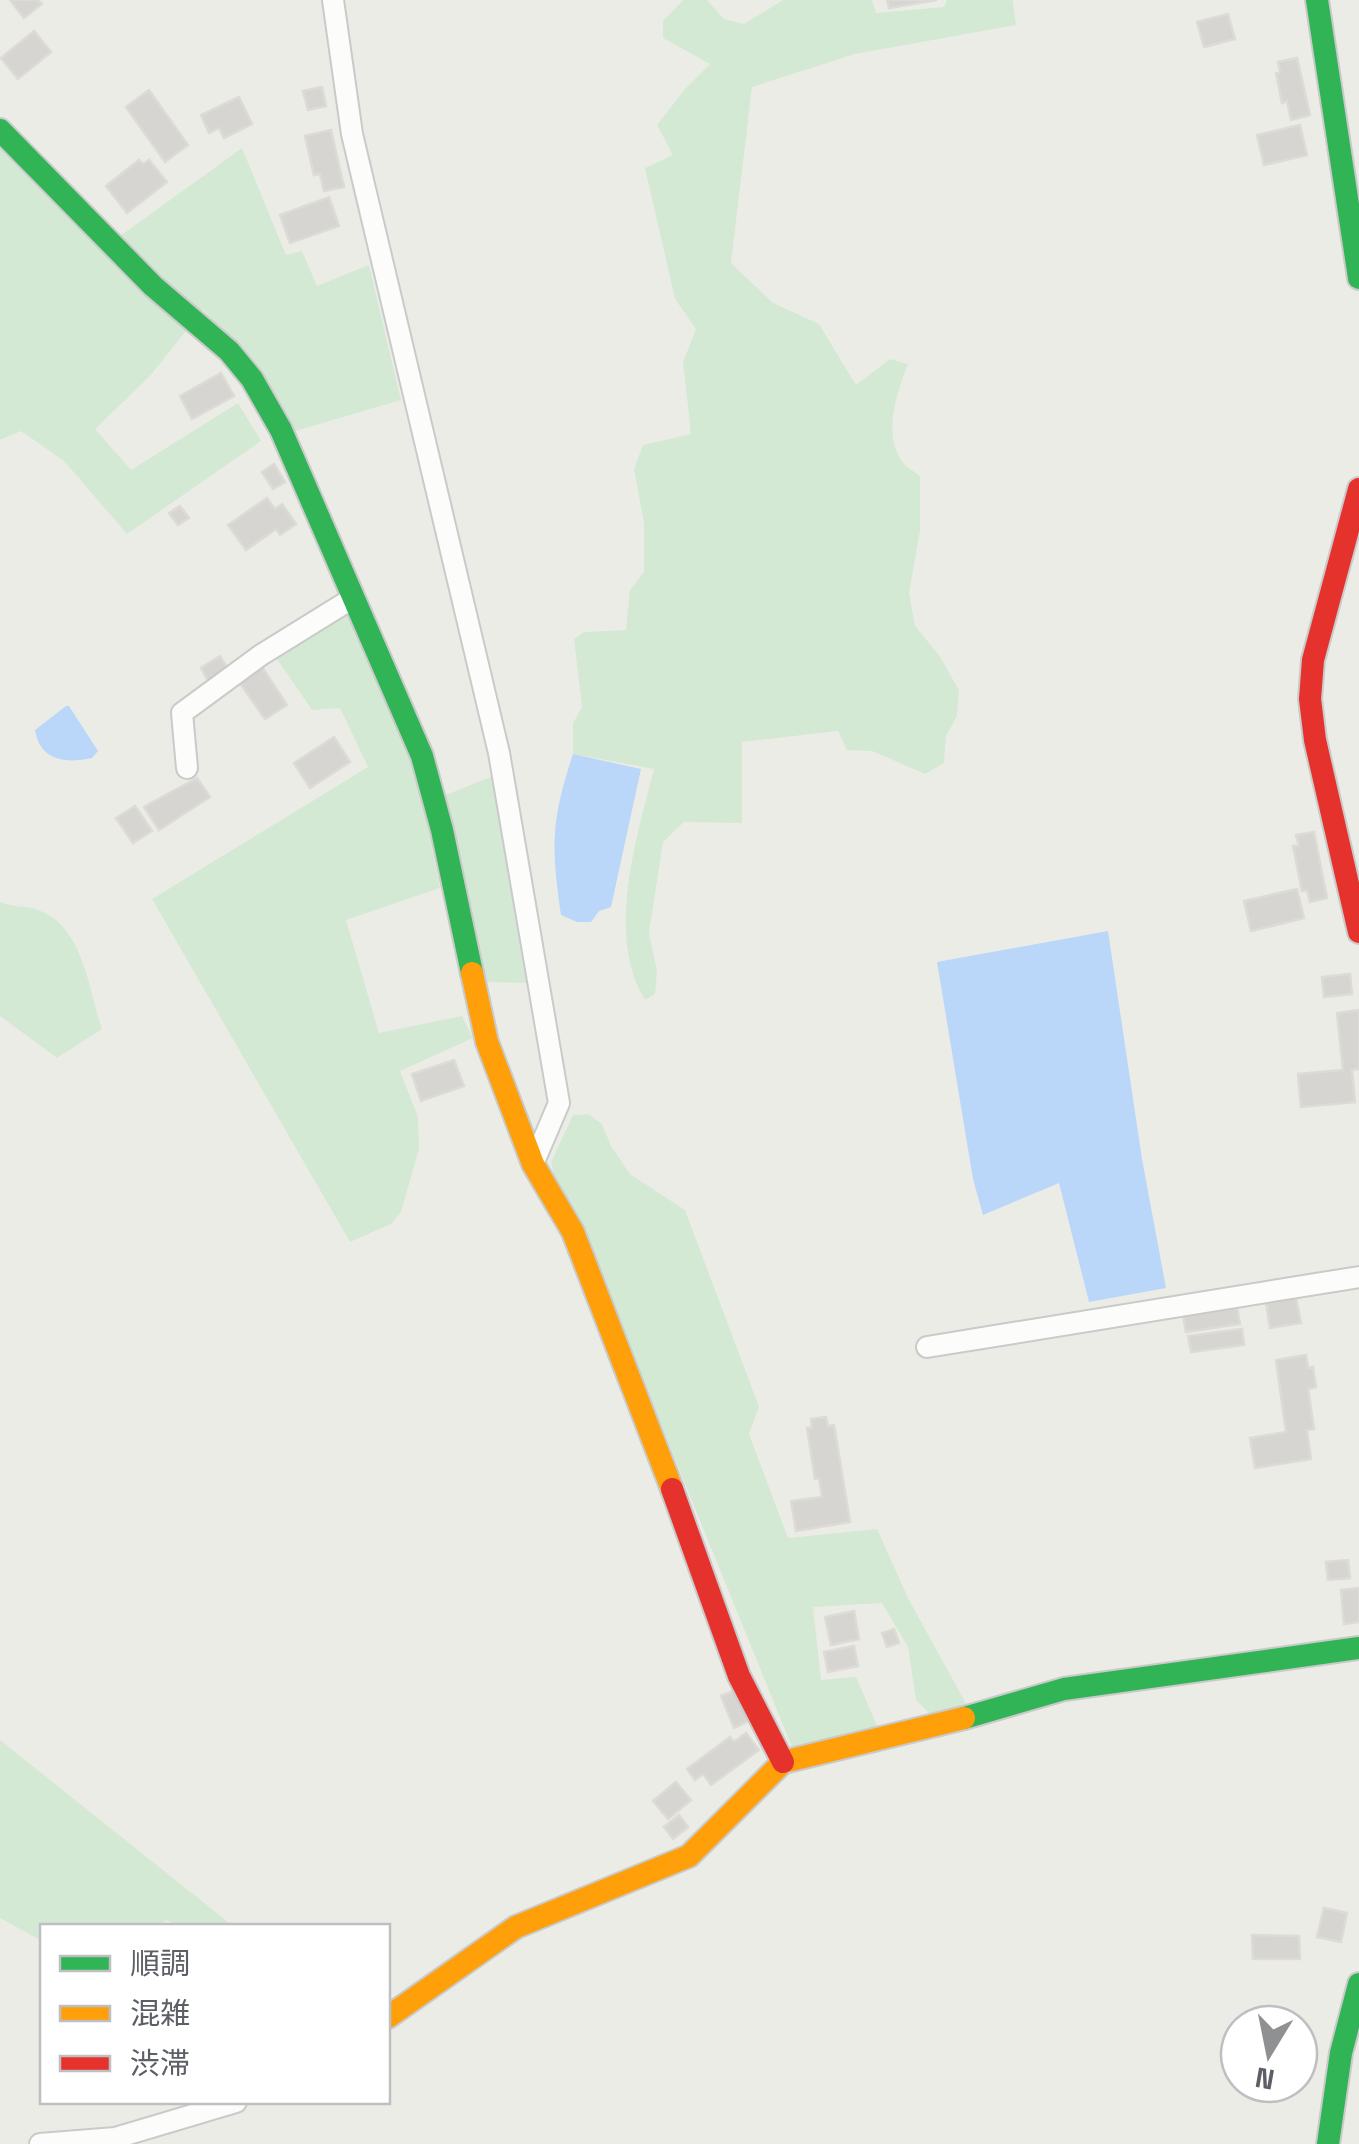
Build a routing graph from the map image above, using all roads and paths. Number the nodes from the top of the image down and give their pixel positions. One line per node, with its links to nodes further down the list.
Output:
1 (333, 0): 10 (street)
2 (1316, 0): 4 (street)
3 (0, 130): 6 (street)
4 (1359, 278)
5 (1359, 489): 8 (street)
6 (353, 598): 7 (street); 10 (street)
7 (187, 768)
8 (1352, 871): 9 (street)
9 (1359, 932)
10 (533, 1164): 14 (street)
11 (1359, 1277): 12 (street)
12 (927, 1347)
13 (1359, 1648): 14 (street)
14 (783, 1762): 16 (street)
15 (1359, 1984): 19 (street)
16 (390, 2016)
17 (229, 2104): 18 (street)
18 (40, 2144)
19 (1328, 2144)

